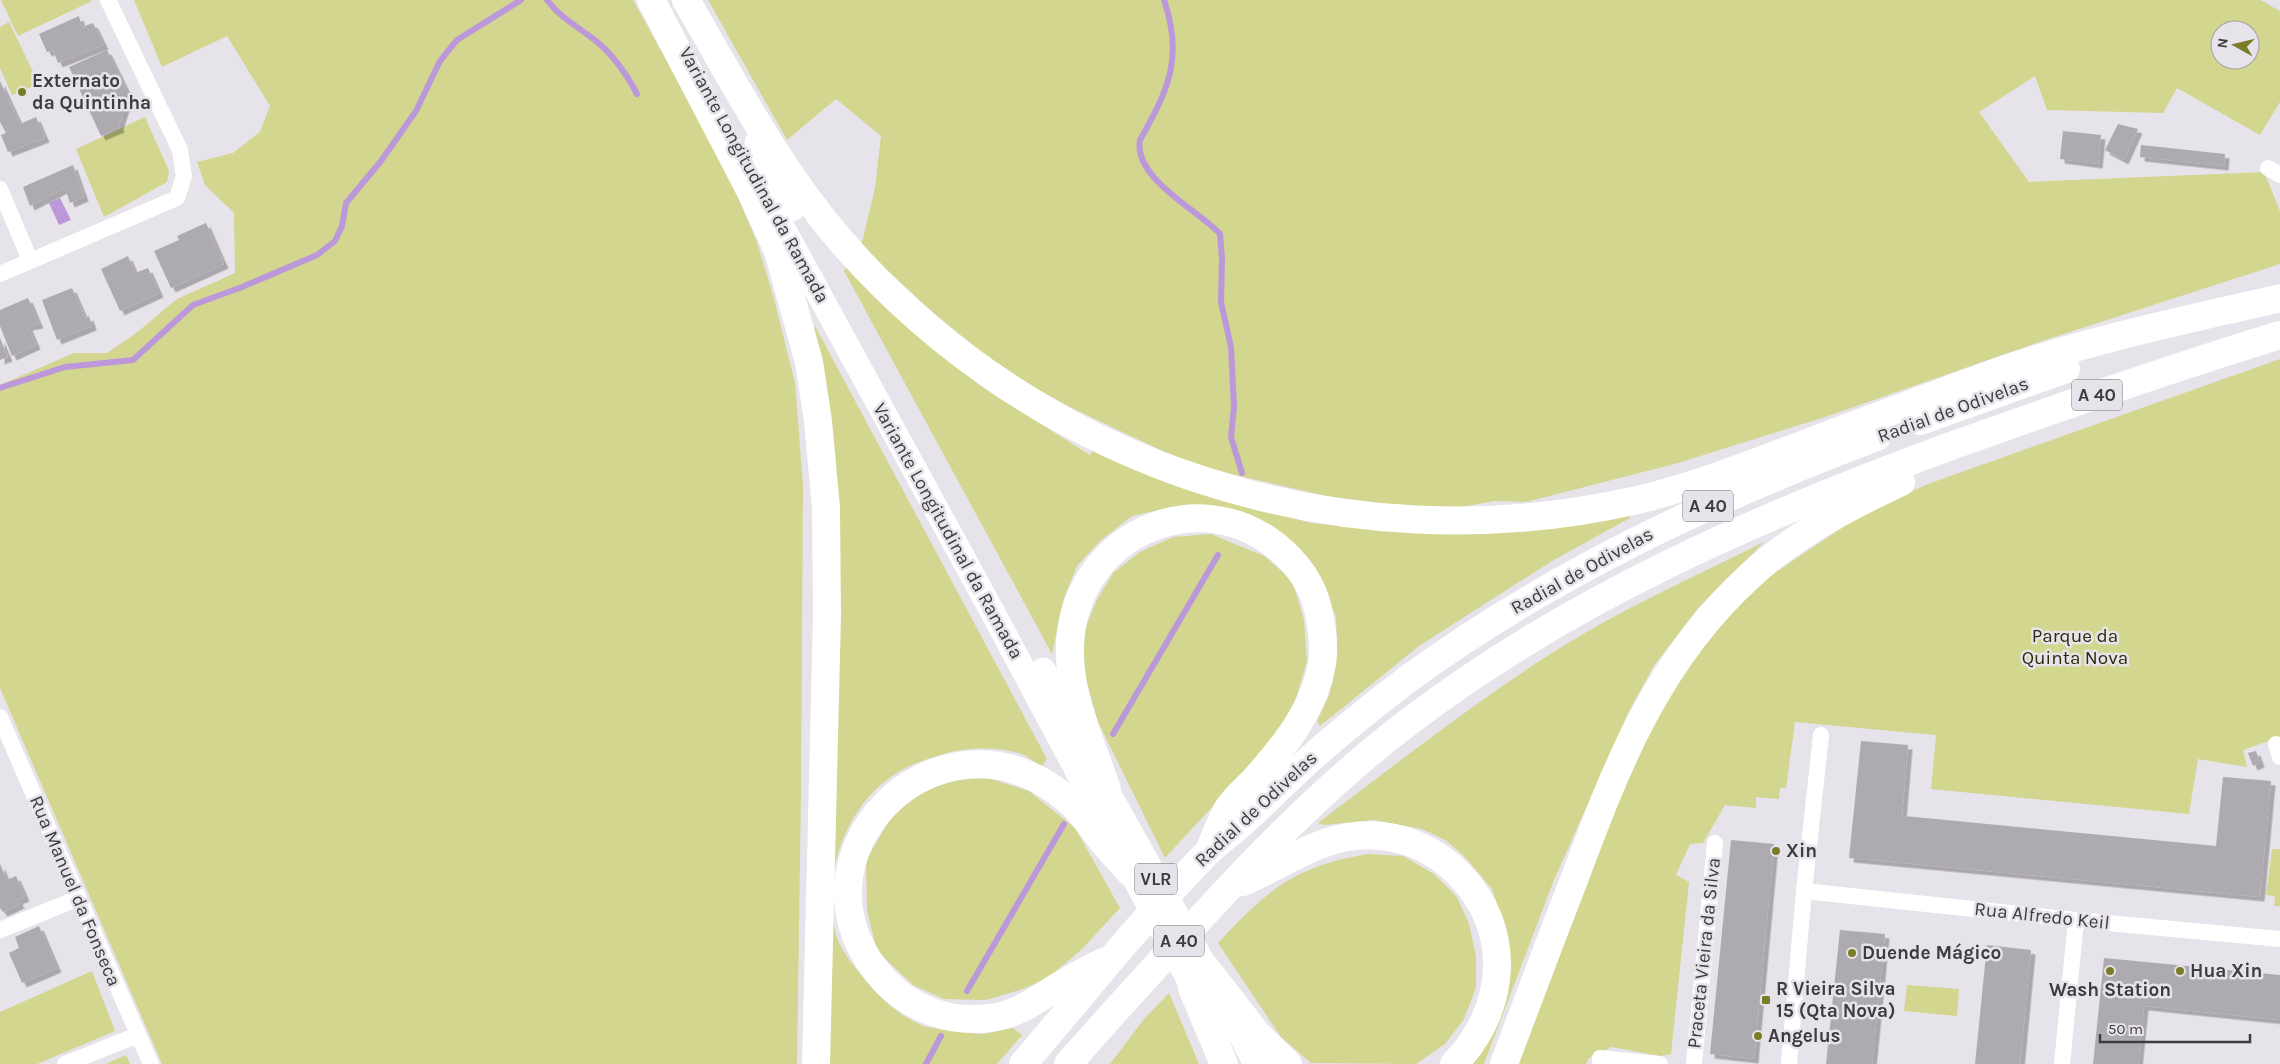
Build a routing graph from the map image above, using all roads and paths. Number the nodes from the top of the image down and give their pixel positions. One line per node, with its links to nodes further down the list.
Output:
1 (108, 0): 7 (street)
2 (651, 0): 30 (highway)
3 (656, 0): 17 (main road, Variante Longitudinal da Ramada)
4 (682, 0): 14 (main road, Variante Longitudinal da Ramada)
5 (686, 0): 9 (highway)
6 (0, 189): 7 (street)
7 (30, 260): 8 (street)
8 (0, 274)
9 (2280, 298): 16 (highway, Radial de Odivelas / A 40)
10 (2280, 335): 18 (highway, Radial de Odivelas / A 40)
11 (2280, 347): 39 (highway)
12 (0, 717): 20 (street, Rua Manuel da Fonseca)
13 (1821, 735): 19 (street)
14 (1107, 790): 16 (highway); 25 (main road, Variante Longitudinal da Ramada / VLR)
15 (1715, 843): 42 (street, Praceta Vieira da Silva)
16 (1210, 850): 24 (highway, Radial de Odivelas / A 40)
17 (1130, 872): 24 (highway); 25 (main road, Variante Longitudinal da Ramada / VLR)
18 (1230, 887): 26 (highway, Radial de Odivelas / A 40); 38 (highway)
19 (1804, 891): 21 (street, Rua Alfredo Keil); 43 (street)
20 (79, 898): 22 (street); 27 (street, Rua Manuel da Fonseca)
21 (2076, 920): 23 (street, Rua Alfredo Keil); 44 (street)
22 (0, 930)
23 (2280, 939)
24 (1111, 958): 31 (highway, Radial de Odivelas / A 40)
25 (1199, 978): 34 (highway); 35 (main road, Variante Longitudinal da Ramada / VLR); 36 (main road, Variante Longitudinal da Ramada / VLR); 37 (highway)
26 (1128, 994): 32 (highway, Radial de Odivelas / A 40); 33 (highway)
27 (138, 1034): 28 (street); 29 (street, Rua Manuel da Fonseca)
28 (65, 1064)
29 (151, 1064)
30 (816, 1064)
31 (1023, 1064)
32 (1068, 1064)
33 (1089, 1064)
34 (1224, 1064)
35 (1236, 1064)
36 (1256, 1064)
37 (1288, 1064)
38 (1454, 1064)
39 (1504, 1064)
40 (1600, 1064): 41 (street)
41 (1660, 1064)
42 (1694, 1064)
43 (1789, 1064)
44 (2062, 1064)

